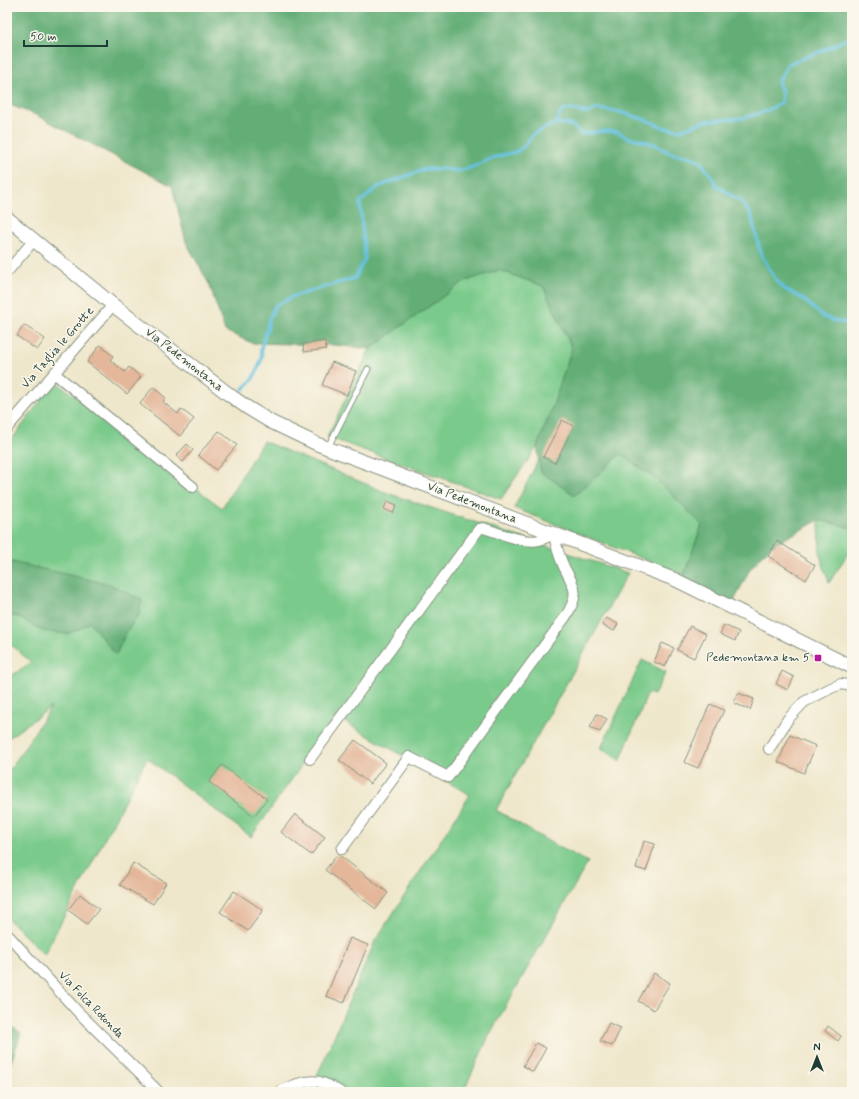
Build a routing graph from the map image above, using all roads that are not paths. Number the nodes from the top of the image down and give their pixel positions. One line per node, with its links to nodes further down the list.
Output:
1 (7, 218): 2 (street, Via Pedemontana)
2 (34, 240): 3 (street); 4 (street, Via Pedemontana)
3 (7, 272)
4 (113, 305): 6 (street, Via Taglia le Grotte); 8 (street, Via Pedemontana)
5 (368, 369): 8 (lane)
6 (54, 373): 7 (street, Via Taglia le Grotte); 9 (street)
7 (7, 428)
8 (327, 448): 10 (street, Via Pedemontana)
9 (194, 487)
10 (554, 534): 11 (street, Via Pedemontana); 14 (street); 15 (street)
11 (852, 667)
12 (852, 686): 13 (street)
13 (769, 748)
14 (310, 759)
15 (342, 849)
16 (7, 934): 17 (street, Via Folca Rotonda)
17 (159, 1092)
18 (279, 1092): 19 (street)
19 (340, 1092)

